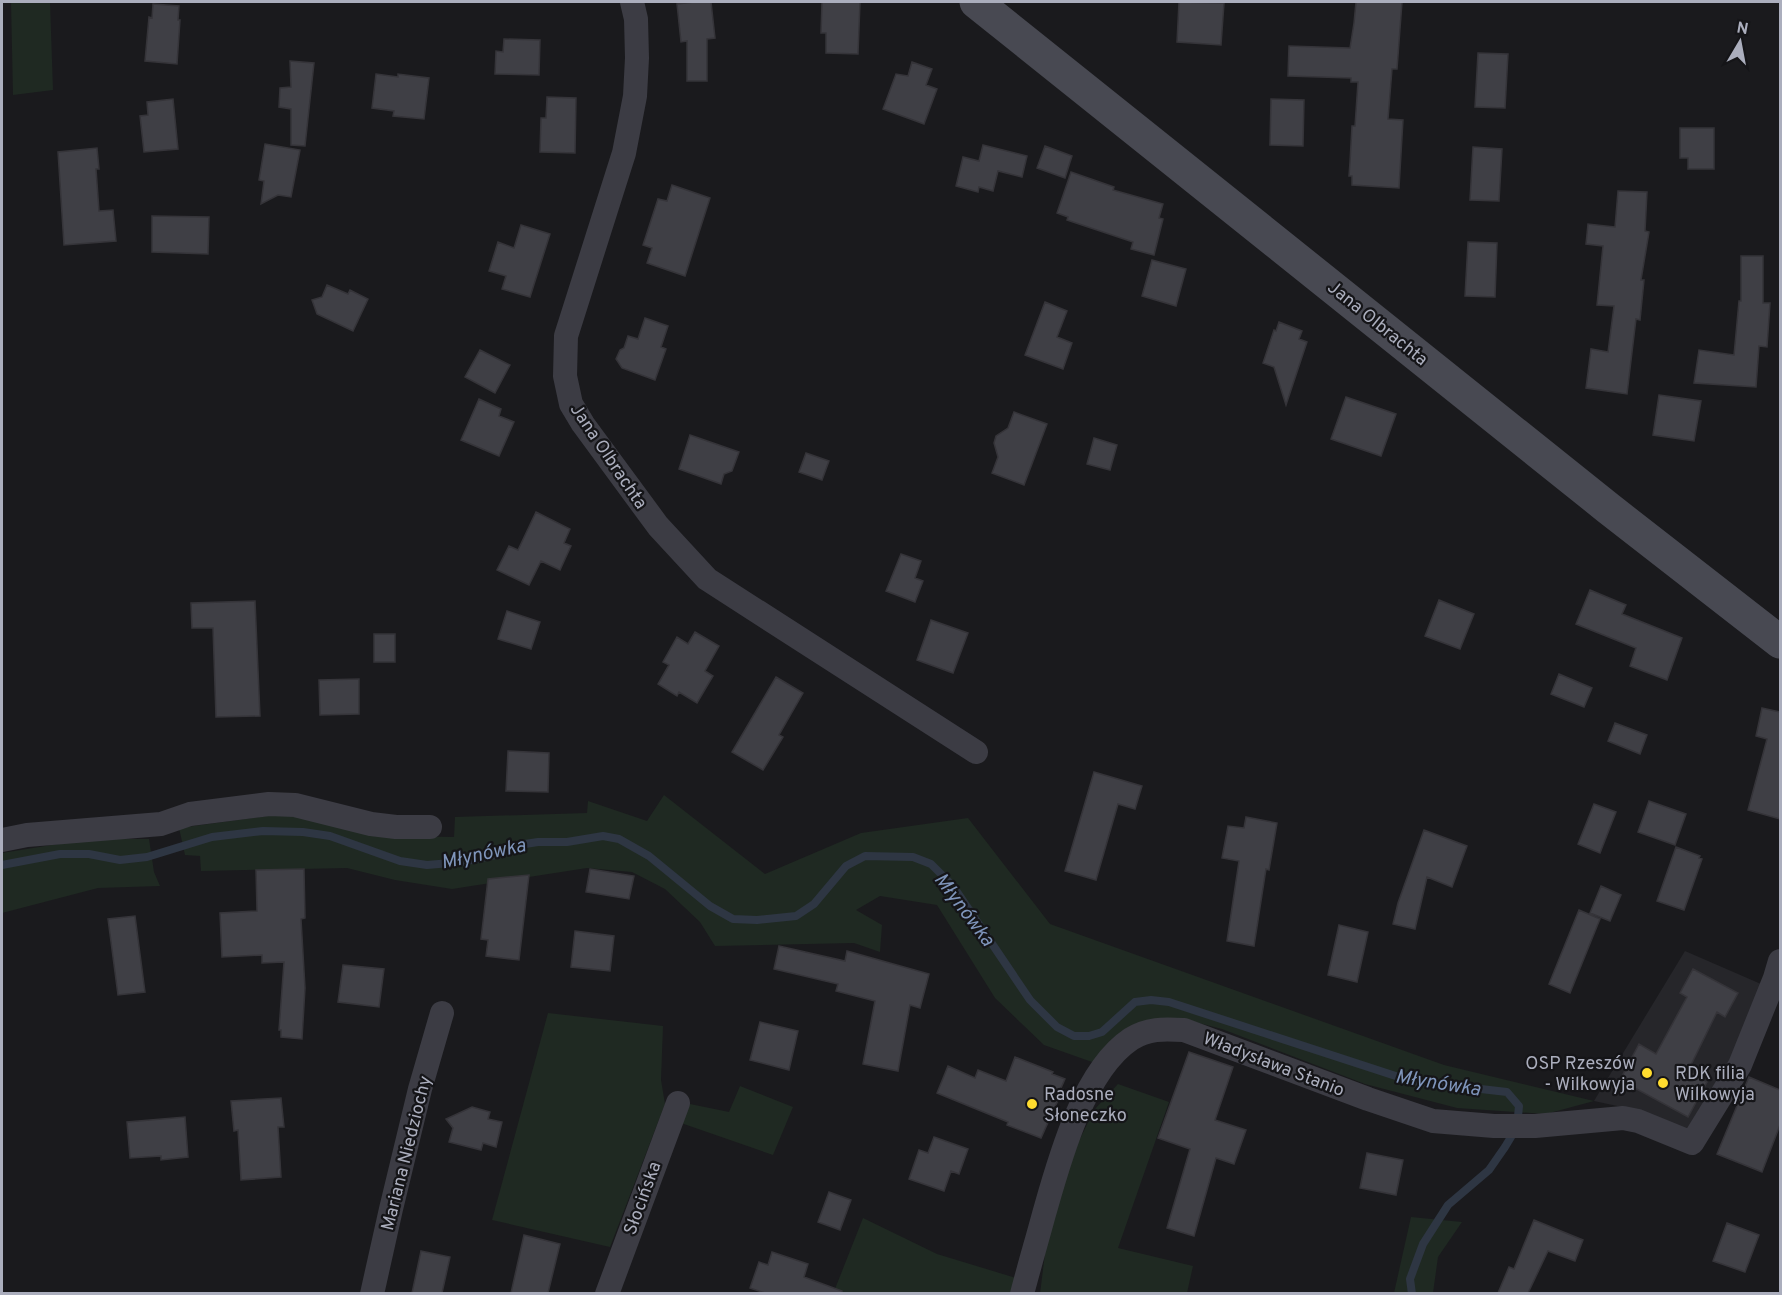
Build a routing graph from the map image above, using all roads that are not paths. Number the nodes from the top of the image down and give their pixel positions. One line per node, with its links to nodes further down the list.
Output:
1 (632, 2): 4 (street, Jana Olbrachta)
2 (976, 2): 3 (street, Jana Olbrachta)
3 (1780, 642)
4 (976, 752)
5 (430, 828): 6 (street)
6 (2, 840)
7 (1780, 961): 12 (street, Władysława Stanio)
8 (442, 1013): 10 (street, Mariana Niedziochy)
9 (678, 1103): 11 (street, Słocińska)
10 (372, 1293)
11 (607, 1293)
12 (1022, 1293)

